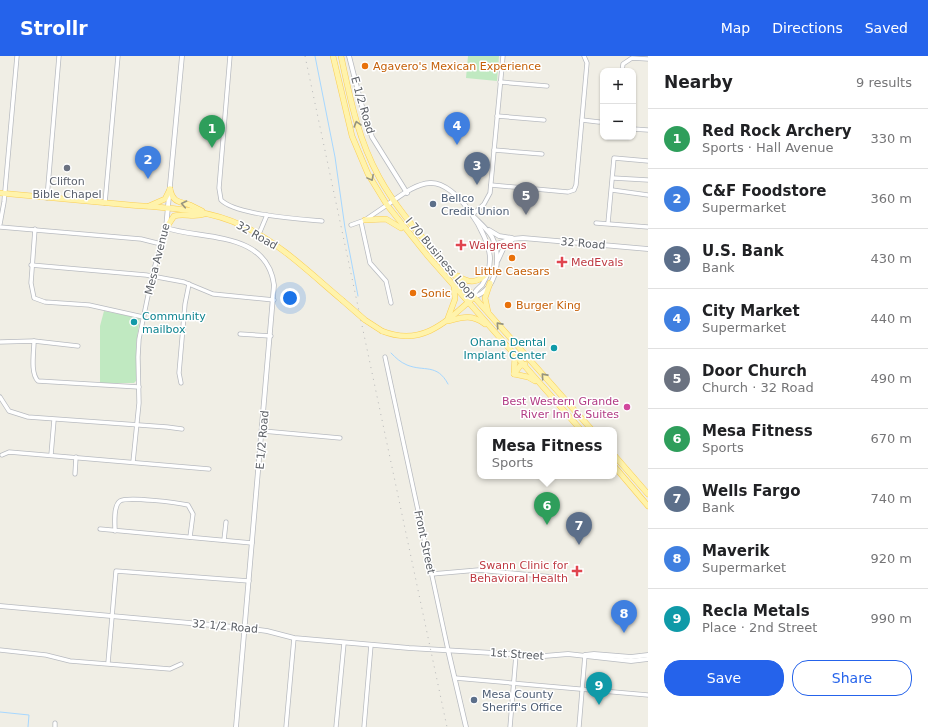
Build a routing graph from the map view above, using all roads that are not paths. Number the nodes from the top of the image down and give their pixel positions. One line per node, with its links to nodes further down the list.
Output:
1 (17, 56): 29 (street)
2 (60, 56): 32 (street)
3 (118, 56): 34 (street)
4 (182, 56): 27 (street, Mesa Avenue)
5 (230, 56): 39 (street, 32 Road)
6 (333, 56): 35 (main road, I 70 Business Loop, one-way to 35)
7 (341, 56): 33 (main road, I 70 Business Loop, one-way to 7)
8 (349, 56): 30 (street, E 1/2 Road)
9 (503, 56): 13 (street)
10 (584, 56): 17 (street)
11 (648, 59): 12 (street)
12 (622, 68)
13 (500, 82): 14 (street); 15 (street)
14 (547, 86)
15 (497, 116): 16 (street); 21 (street)
16 (544, 120)
17 (582, 120): 18 (street); 26 (street)
18 (599, 122)
19 (636, 129): 20 (street)
20 (648, 130)
21 (494, 150): 22 (street); 26 (street)
22 (542, 154)
23 (648, 161): 24 (street)
24 (613, 178): 25 (street); 28 (street)
25 (648, 180)
26 (491, 185): 40 (street)
27 (170, 189): 36 (main road); 37 (street, Mesa Avenue); 38 (main road, one-way to 27)
28 (612, 190): 31 (street); 44 (street)
29 (2, 193): 32 (main road, 32 Road); 45 (street)
30 (406, 193): 33 (street, 32 Road); 40 (street, 32 Road)
31 (648, 195)
32 (47, 198): 34 (main road, 32 Road)
33 (394, 201): 35 (street, 32 Road); 61 (main road, I 70 Business Loop)
34 (105, 202): 36 (main road, 32 Road)
35 (387, 205): 42 (street, 32 Road); 53 (main road, I 70 Business Loop)
36 (148, 206): 37 (main road, 32 Road)
37 (168, 208): 38 (main road, 32 Road); 50 (street, Mesa Avenue)
38 (206, 213): 50 (main road); 52 (main road, 32 Road)
39 (267, 215): 41 (street, 32 Road); 52 (street)
40 (472, 216): 48 (street, 32 Road); 57 (street, 32 Road)
41 (322, 221)
42 (363, 221): 46 (street, 32 Road); 53 (main road); 70 (street)
43 (596, 223): 44 (street)
44 (608, 223): 49 (street)
45 (0, 224)
46 (351, 225)
47 (0, 227): 51 (street)
48 (484, 227): 54 (street); 56 (street, 32 Road)
49 (648, 227)
50 (166, 228): 55 (street, Mesa Avenue); 68 (street, E 1/2 Road)
51 (35, 229): 55 (street); 59 (street)
52 (259, 234): 73 (main road, 32 Road, bridge)
53 (410, 235): 66 (main road, I 70 Business Loop)
54 (514, 239): 56 (street, 32 Road); 58 (street, 32 Road); 60 (street)
55 (161, 244): 63 (street, Mesa Avenue)
56 (494, 244): 57 (street, 32 Road); 60 (street, 32 Road)
57 (488, 247): 62 (street, 32 Road)
58 (648, 249)
59 (32, 265): 63 (street); 72 (street)
60 (496, 265): 64 (street, 32 Road)
61 (451, 270): 62 (main road); 67 (main road, I 70 Business Loop)
62 (488, 272): 67 (street, 32 Road)
63 (152, 276): 65 (street); 72 (street, Mesa Avenue)
64 (490, 283): 67 (street, 32 Road); 71 (main road)
65 (189, 284): 68 (street); 85 (street)
66 (454, 285): 69 (main road, I 70 Business Loop); 73 (main road)
67 (474, 297): 69 (main road, 32 Road); 71 (main road, I 70 Business Loop)
68 (274, 300): 76 (street, E 1/2 Road)
69 (468, 302): 73 (main road, 32 Road); 74 (main road, I 70 Business Loop)
70 (391, 303)
71 (488, 312): 82 (main road, I 70 Business Loop, one-way to 71)
72 (143, 317): 86 (street, Mesa Avenue)
73 (447, 321): 74 (main road)
74 (494, 331): 80 (main road, I 70 Business Loop)
75 (240, 334): 76 (street)
76 (271, 336): 94 (street, E 1/2 Road)
77 (0, 342): 78 (street)
78 (34, 342): 79 (street); 86 (street)
79 (78, 346)
80 (515, 355): 83 (main road, I 70 Business Loop); 84 (main road)
81 (385, 357): 116 (street, Front Street)
82 (532, 363): 83 (main road); 92 (main road, I 70 Business Loop, one-way to 82)
83 (523, 364): 84 (main road); 88 (main road, I 70 Business Loop)
84 (514, 374): 88 (main road)
85 (181, 383)
86 (139, 387): 90 (street, Mesa Avenue)
87 (0, 397): 89 (street)
88 (555, 400): 91 (main road, I 70 Business Loop)
89 (54, 420): 90 (street); 97 (street)
90 (136, 425): 93 (street); 100 (street, Mesa Avenue)
91 (578, 427)
92 (589, 427)
93 (182, 429)
94 (263, 431): 95 (street); 115 (street, E 1/2 Road)
95 (340, 438)
96 (2, 455): 97 (street)
97 (51, 455): 98 (street)
98 (76, 457): 100 (street); 104 (street)
99 (617, 458): 106 (main road)
100 (133, 462): 101 (street)
101 (209, 468)
102 (617, 470): 105 (main road)
103 (617, 472): 105 (main road)
104 (75, 474)
105 (624, 478): 109 (main road)
106 (634, 478): 107 (main road); 108 (main road)
107 (648, 489)
108 (648, 494)
109 (647, 506)
110 (226, 522): 114 (street)
111 (100, 530): 112 (street)
112 (115, 531): 113 (street); 113 (street)
113 (190, 537): 114 (street)
114 (224, 540): 115 (street)
115 (252, 543): 118 (street, E 1/2 Road)
116 (432, 574): 117 (street); 126 (street, Front Street)
117 (564, 578)
118 (249, 581): 120 (street); 121 (street, E 1/2 Road)
119 (0, 606): 120 (street, 32 1/2 Road)
120 (111, 616): 121 (street, 32 1/2 Road); 131 (street)
121 (245, 628): 122 (street, 32 1/2 Road); 137 (street, E 1/2 Road)
122 (294, 638): 123 (street, 32 1/2 Road); 138 (street)
123 (344, 642): 124 (street, 32 1/2 Road); 139 (street)
124 (371, 645): 126 (street, 32 1/2 Road); 140 (street)
125 (0, 650): 131 (street)
126 (448, 650): 127 (street, 1st Street); 133 (street, Front Street)
127 (516, 655): 128 (street, 1st Street); 134 (street)
128 (585, 655): 129 (street, 1st Street); 130 (street, 1st Street); 135 (street)
129 (648, 655)
130 (648, 659)
131 (108, 663): 132 (street)
132 (180, 664)
133 (455, 678): 134 (street); 141 (street, Front Street)
134 (514, 683): 135 (street); 142 (street)
135 (582, 689): 136 (street); 143 (street)
136 (648, 695)
137 (236, 727)
138 (286, 727)
139 (336, 727)
140 (364, 727)
141 (466, 727)
142 (510, 727)
143 (579, 727)

